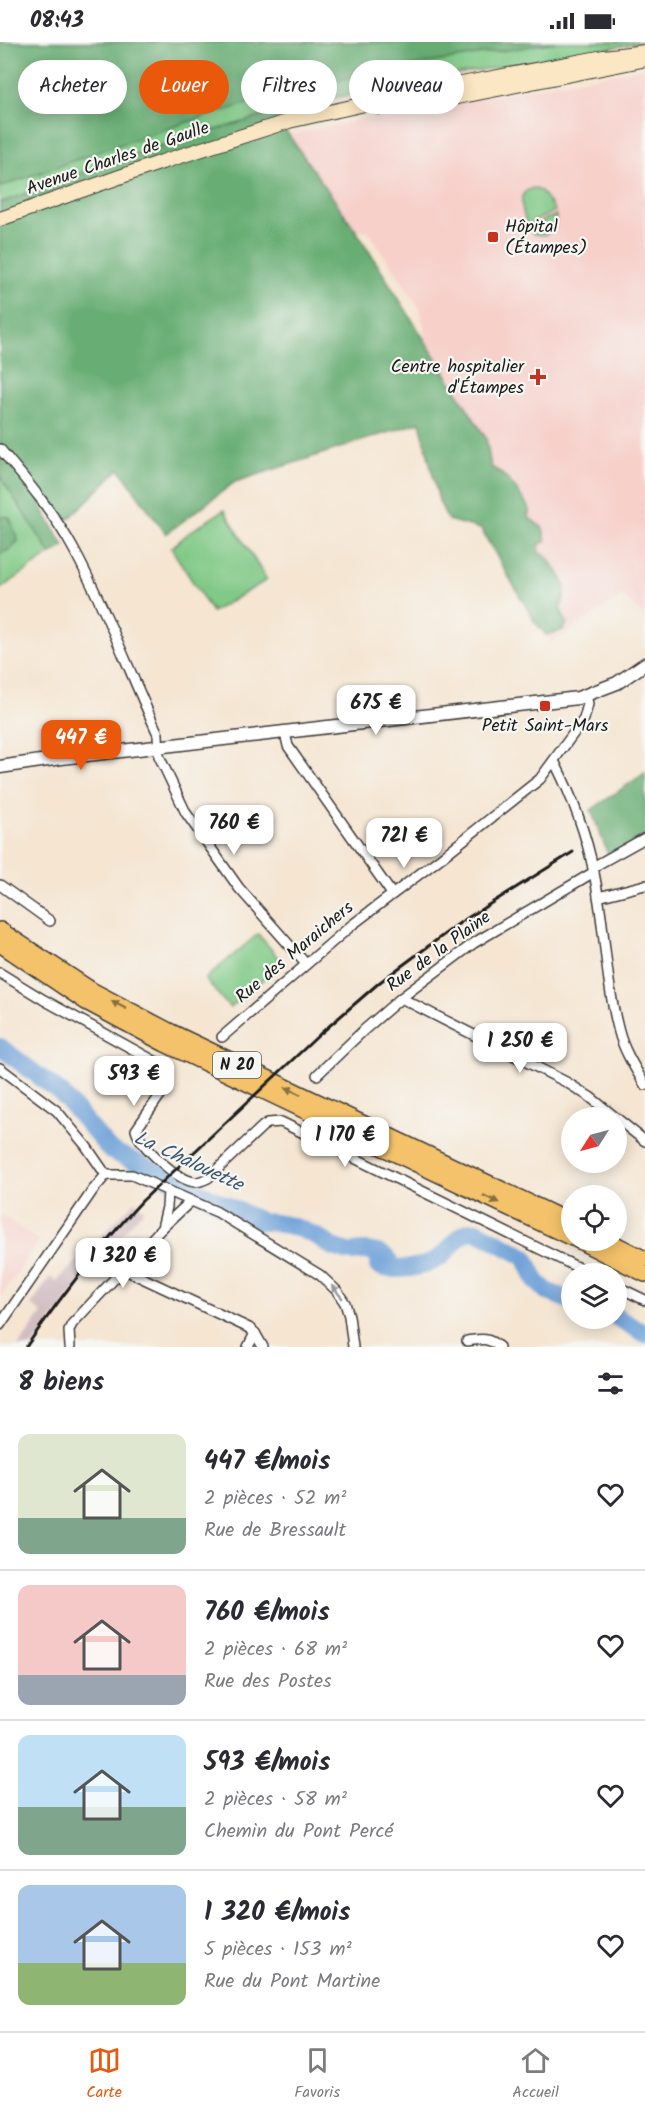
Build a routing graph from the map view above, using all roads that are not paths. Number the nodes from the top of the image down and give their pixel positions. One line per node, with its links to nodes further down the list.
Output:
1 (645, 52): 3 (main road, Avenue Charles de Gaulle)
2 (645, 60): 4 (main road, Avenue Charles de Gaulle)
3 (464, 83)
4 (464, 96)
5 (349, 109): 6 (main road, Avenue Charles de Gaulle)
6 (0, 219)
7 (0, 449): 11 (street)
8 (645, 664): 9 (street)
9 (586, 695): 10 (street); 12 (street, Rue des Maraichers)
10 (285, 733): 11 (street); 18 (street)
11 (158, 747): 13 (street); 23 (street)
12 (554, 761): 15 (street); 18 (street, Rue des Maraichers)
13 (0, 767)
14 (645, 838): 15 (street, Rue de la Plaine)
15 (593, 870): 19 (street); 25 (street, Rue de la Plaine)
16 (0, 885): 20 (street)
17 (645, 885): 19 (street)
18 (392, 894): 23 (street, Rue des Maraichers)
19 (598, 897): 29 (street)
20 (50, 921)
21 (0, 930): 34 (main road, N 20, one-way to 21)
22 (0, 944): 36 (main road, N 20, one-way to 36)
23 (306, 964): 26 (street, Rue des Maraichers)
24 (0, 973): 40 (street)
25 (401, 999): 28 (street, Rue de la Plaine); 30 (street)
26 (222, 1037)
27 (0, 1068): 31 (street)
28 (317, 1076)
29 (645, 1085)
30 (645, 1141)
31 (106, 1175): 32 (street); 45 (street)
32 (168, 1191): 33 (street); 35 (street)
33 (191, 1201): 35 (street); 51 (street, one-way to 33)
34 (561, 1218)
35 (162, 1228): 41 (street)
36 (561, 1233)
37 (627, 1250): 39 (main road)
38 (599, 1251): 42 (main road)
39 (645, 1259)
40 (569, 1263)
41 (123, 1269): 46 (street); 48 (street)
42 (645, 1274)
43 (627, 1291): 44 (street)
44 (645, 1300)
45 (0, 1326)
46 (255, 1333): 49 (street); 50 (street)
47 (467, 1341): 52 (street)
48 (70, 1347)
49 (248, 1347)
50 (263, 1347)
51 (353, 1347)
52 (499, 1347)

